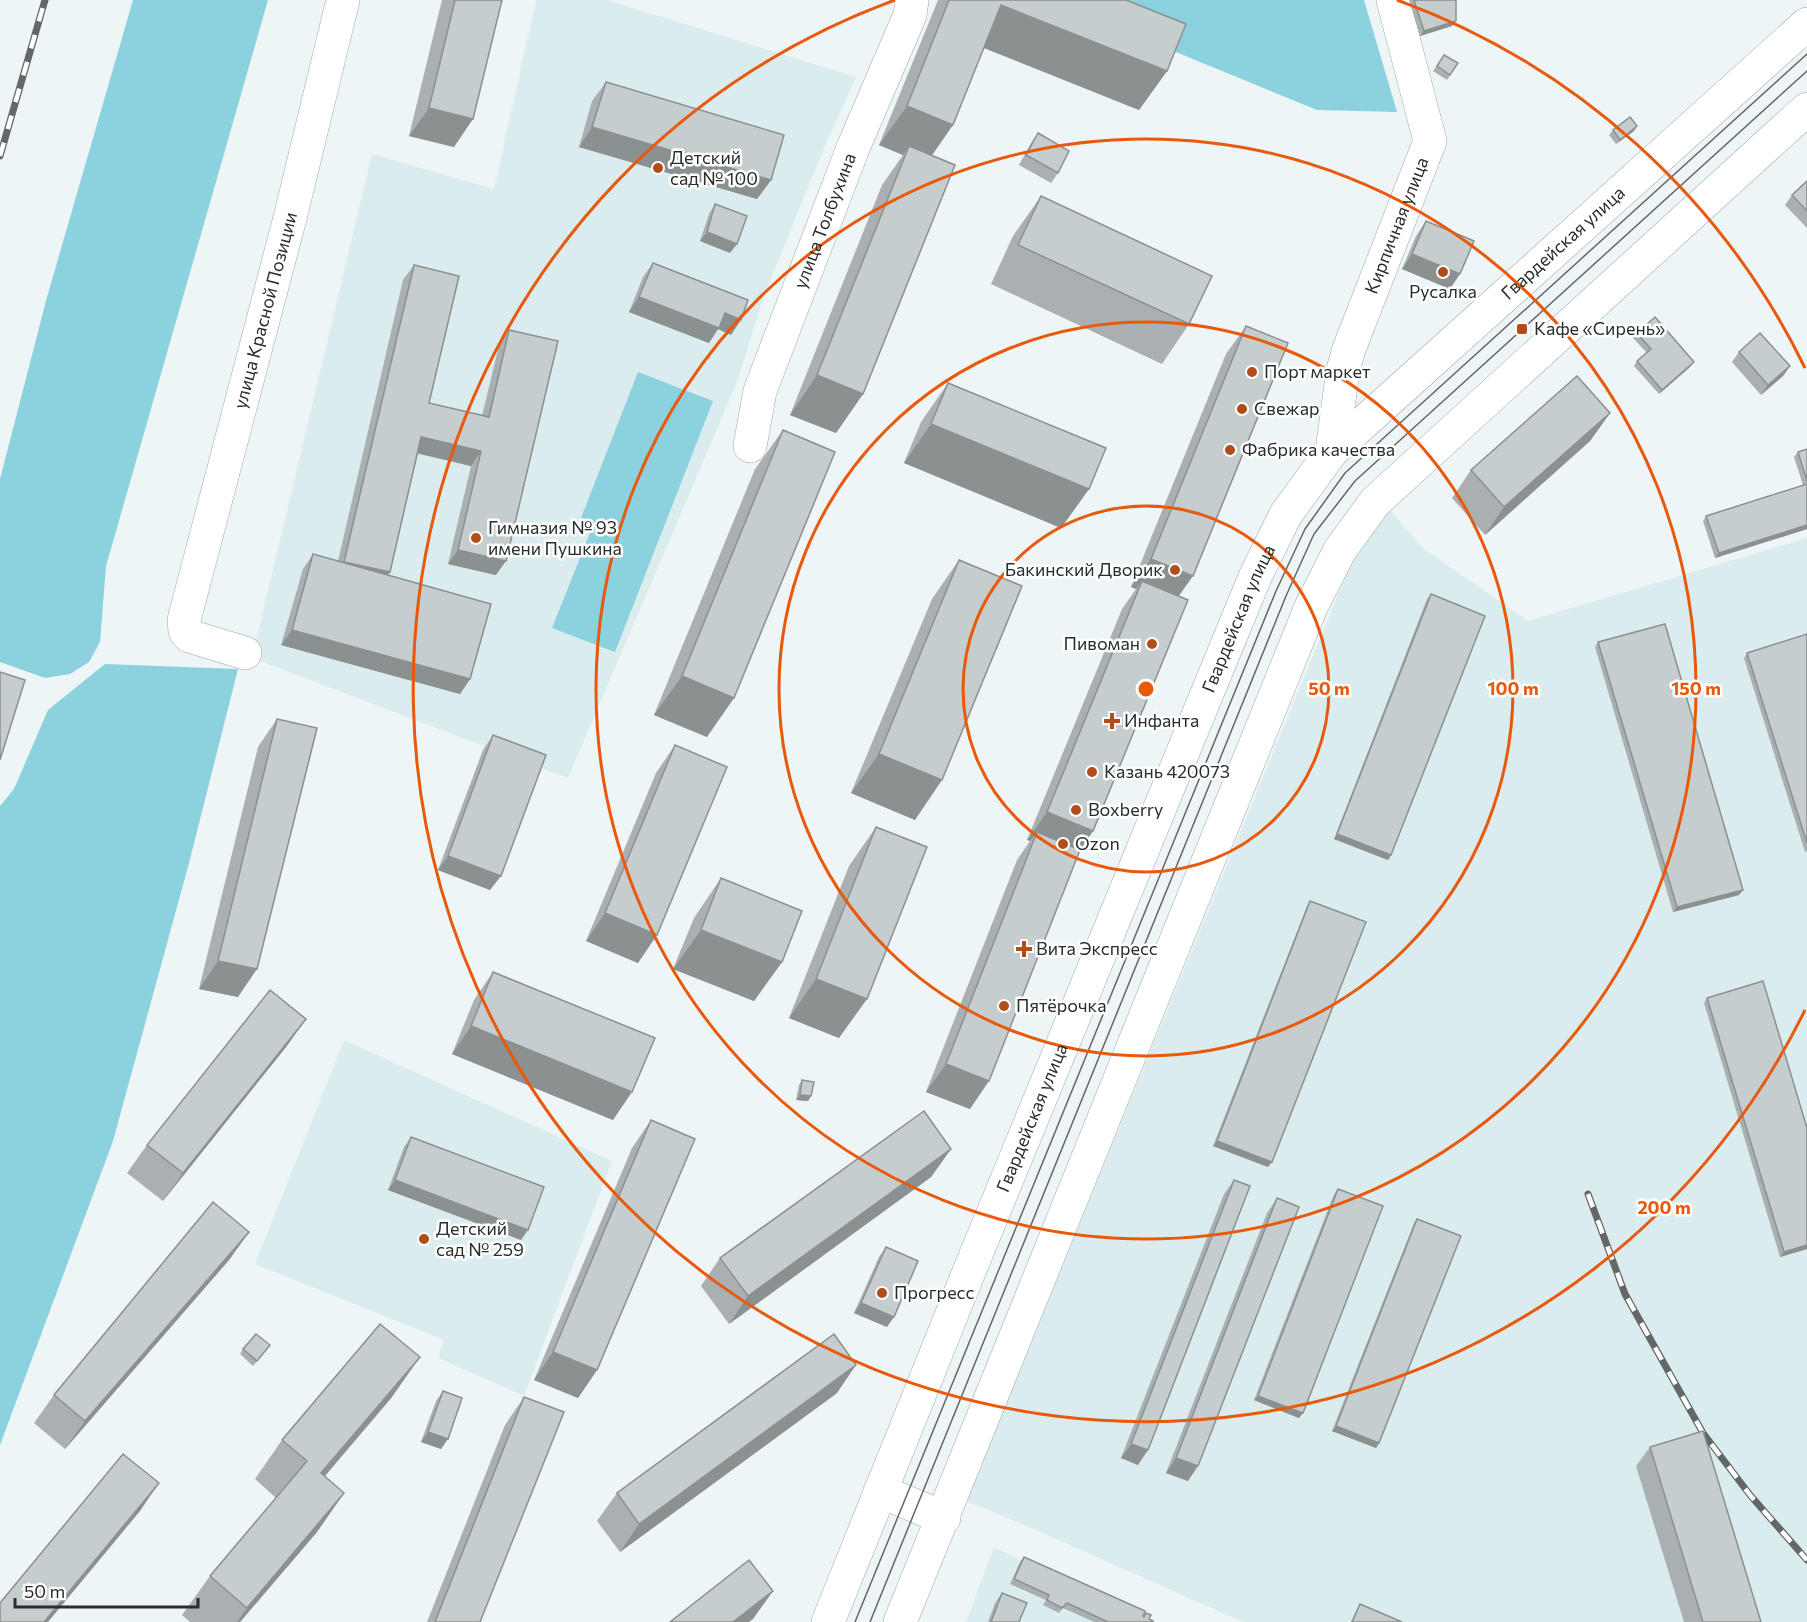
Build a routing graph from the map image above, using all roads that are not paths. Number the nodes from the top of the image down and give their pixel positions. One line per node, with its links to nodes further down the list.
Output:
1 (343, 0): 8 (main road, улица Красной Позиции)
2 (912, 0): 6 (main road, улица Толбухина)
3 (1393, 0): 7 (main road, Кирпичная улица)
4 (1807, 24): 7 (main road, Гвардейская улица)
5 (1807, 109): 10 (main road)
6 (750, 446)
7 (1332, 451): 9 (main road, Гвардейская улица)
8 (245, 653)
9 (880, 1491): 10 (main road); 11 (main road, Гвардейская улица)
10 (944, 1518): 12 (main road)
11 (828, 1622)
12 (900, 1622)

